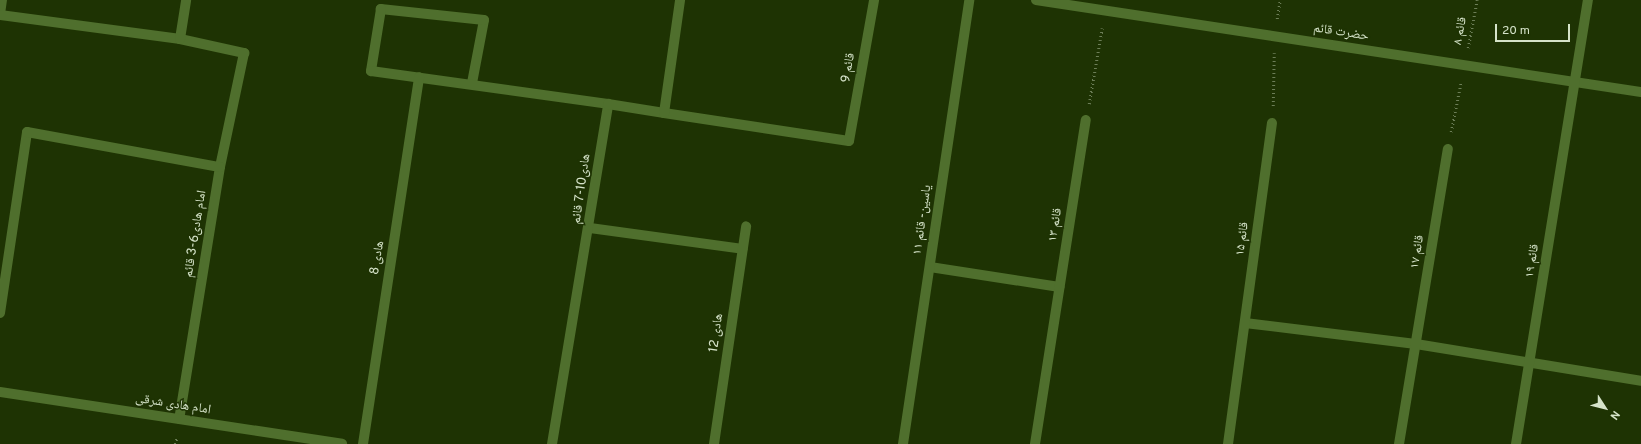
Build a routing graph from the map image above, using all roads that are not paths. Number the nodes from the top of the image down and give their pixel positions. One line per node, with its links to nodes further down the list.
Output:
1 (2, 0): 8 (street)
2 (186, 0): 9 (street)
3 (680, 0): 15 (street)
4 (874, 0): 15 (street, قائم 9)
5 (969, 0): 23 (street, یاسین- قائم ۱۱)
6 (1036, 0): 11 (street, حضرت قائم)
7 (1588, 0): 11 (street, قائم ۱۹)
8 (0, 14): 9 (street)
9 (180, 39): 19 (street, امام هادی6-3 قائم)
10 (419, 76): 12 (street); 12 (street); 33 (street, هادی 8)
11 (1575, 82): 13 (street, حضرت قائم); 28 (street, قائم ۱۹)
12 (472, 84): 14 (street)
13 (1641, 92)
14 (608, 104): 15 (street); 21 (street, هادی10-7 قائم)
15 (664, 113)
16 (1086, 120): 24 (street, قائم ۱۳)
17 (1272, 123): 26 (street, قائم ۱۵)
18 (1448, 148): 27 (street, قائم ۱۷)
19 (220, 166): 25 (street); 31 (street, امام هادی6-3 قائم)
20 (746, 226): 22 (street, 12 هادی)
21 (590, 228): 22 (street); 34 (street, هادی10-7 قائم)
22 (743, 249): 35 (street, 12 هادی)
23 (930, 267): 24 (street); 36 (street, یاسین- قائم ۱۱)
24 (1060, 287): 37 (street, قائم ۱۳)
25 (0, 313)
26 (1245, 323): 27 (street); 38 (street, قائم ۱۵)
27 (1416, 344): 28 (street); 39 (street, قائم ۱۷)
28 (1530, 362): 29 (street); 40 (street, قائم ۱۹)
29 (1641, 381)
30 (0, 392): 31 (street, امام هادی شرقی)
31 (179, 419): 32 (street, امام هادی شرقی)
32 (342, 444)
33 (363, 444)
34 (552, 444)
35 (714, 444)
36 (903, 444)
37 (1035, 444)
38 (1228, 444)
39 (1399, 444)
40 (1516, 444)

